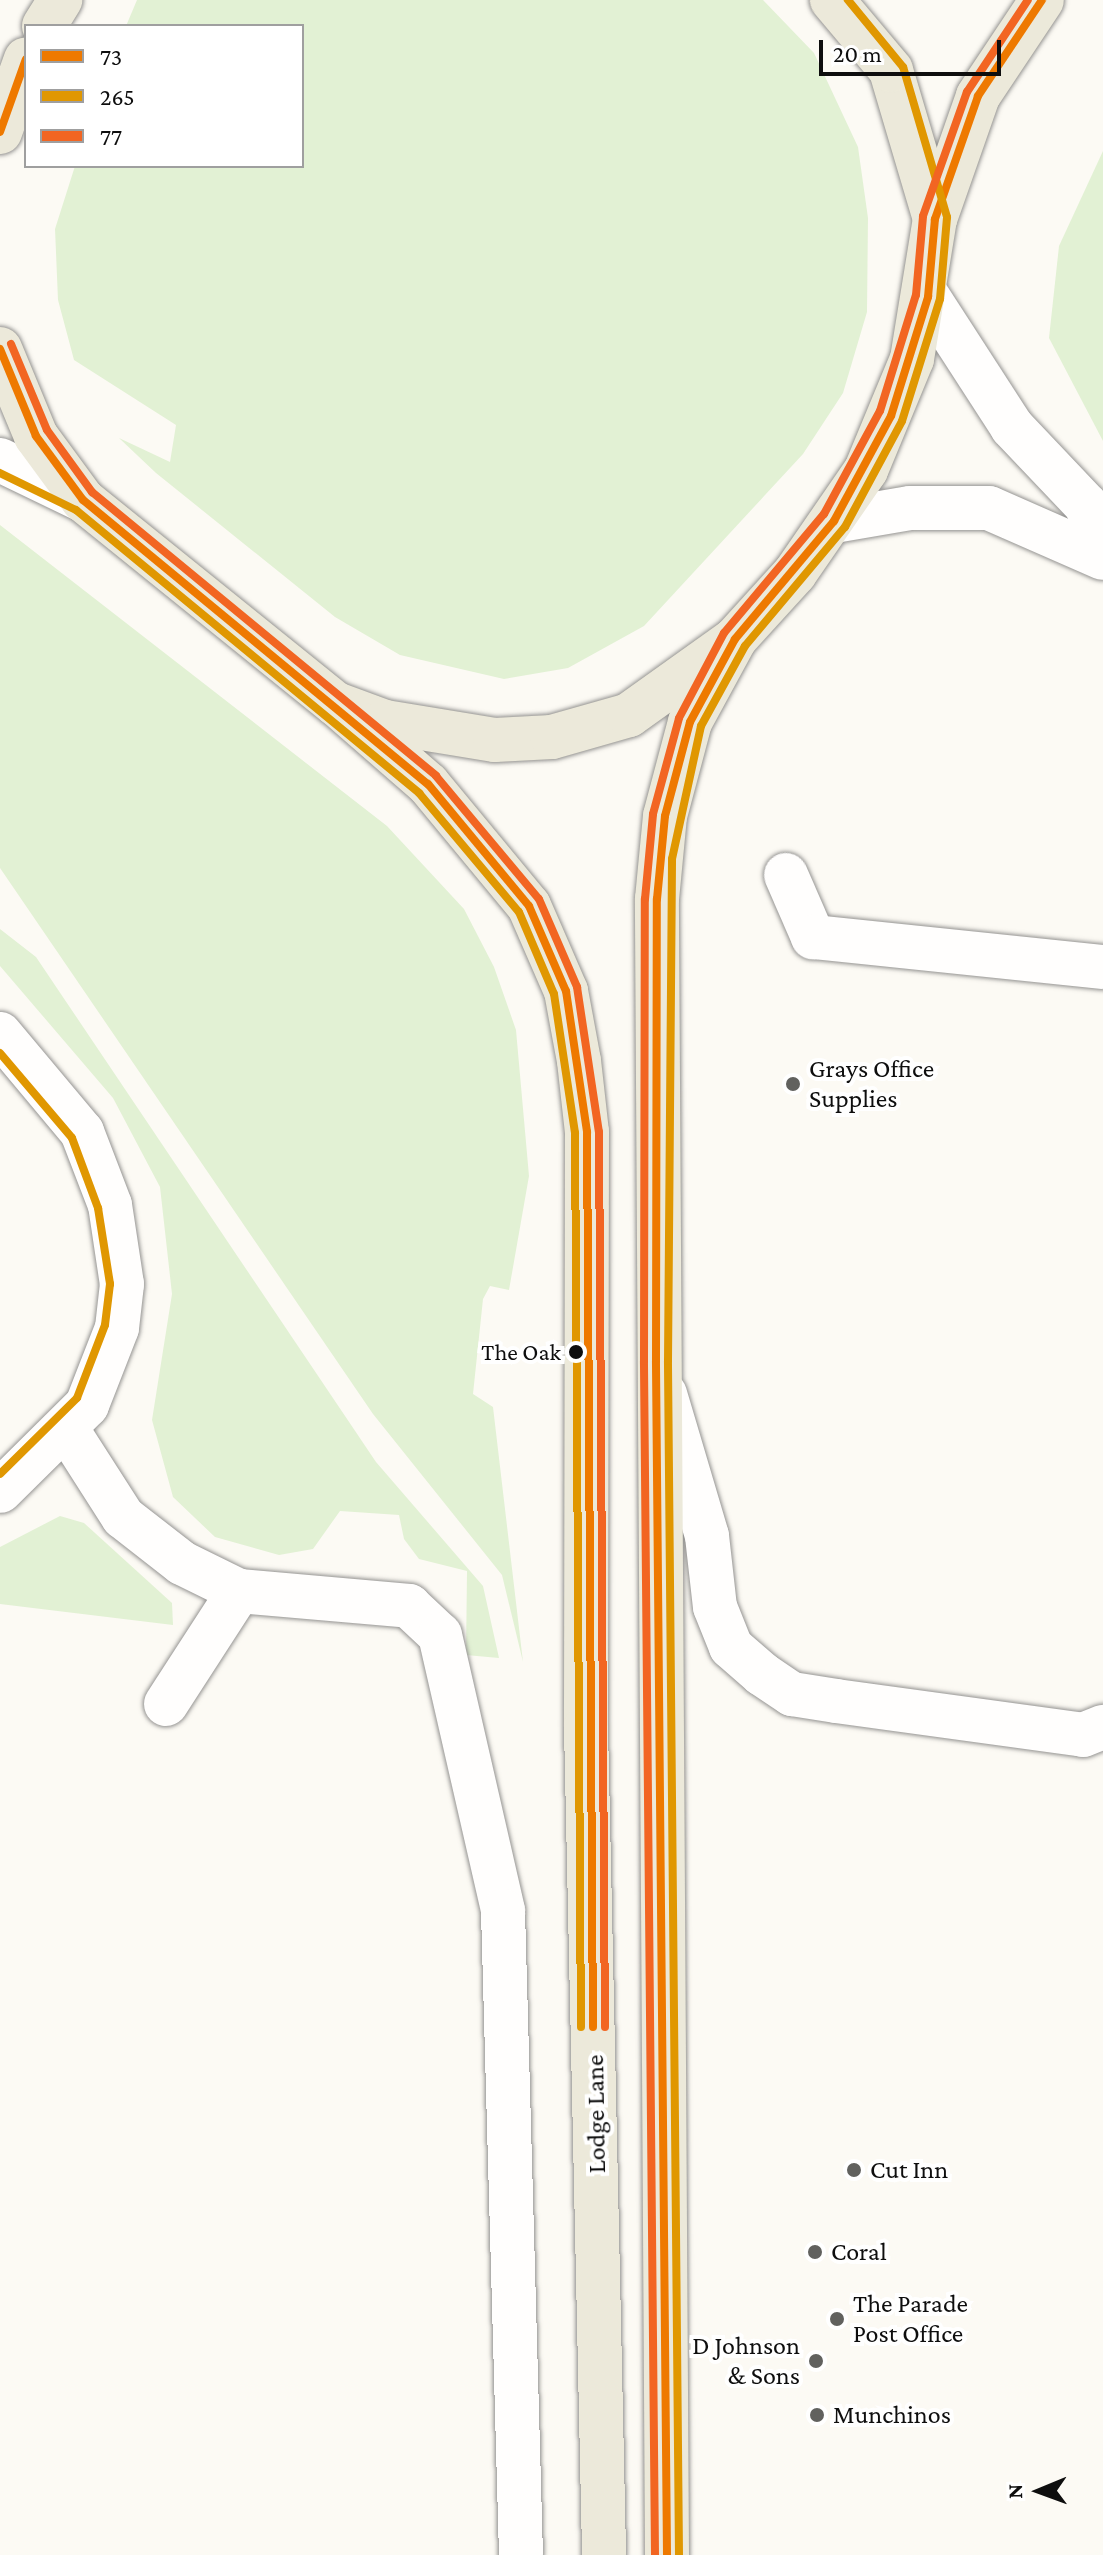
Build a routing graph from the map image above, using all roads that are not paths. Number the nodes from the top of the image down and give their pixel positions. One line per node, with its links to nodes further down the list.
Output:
1 (832, 0): 5 (main road)
2 (1042, 0): 5 (main road)
3 (24, 65): 4 (main road)
4 (0, 132)
5 (935, 219): 6 (main road)
6 (928, 297): 10 (main road); 11 (street)
7 (0, 349): 9 (main road, Lodge Lane)
8 (0, 460): 9 (street)
9 (83, 500): 14 (main road, Lodge Lane)
10 (834, 521): 12 (street); 13 (main road)
11 (1103, 543)
12 (1103, 558)
13 (735, 639): 14 (main road); 18 (main road)
14 (336, 704): 25 (main road, Lodge Lane)
15 (786, 875): 16 (street)
16 (1103, 967)
17 (0, 1034): 19 (street)
18 (656, 1361): 23 (street); 26 (main road)
19 (68, 1431): 20 (street); 21 (street)
20 (0, 1491)
21 (239, 1591): 22 (street); 24 (street)
22 (166, 1704)
23 (1103, 1727)
24 (521, 2555)
25 (604, 2555)
26 (667, 2555)

